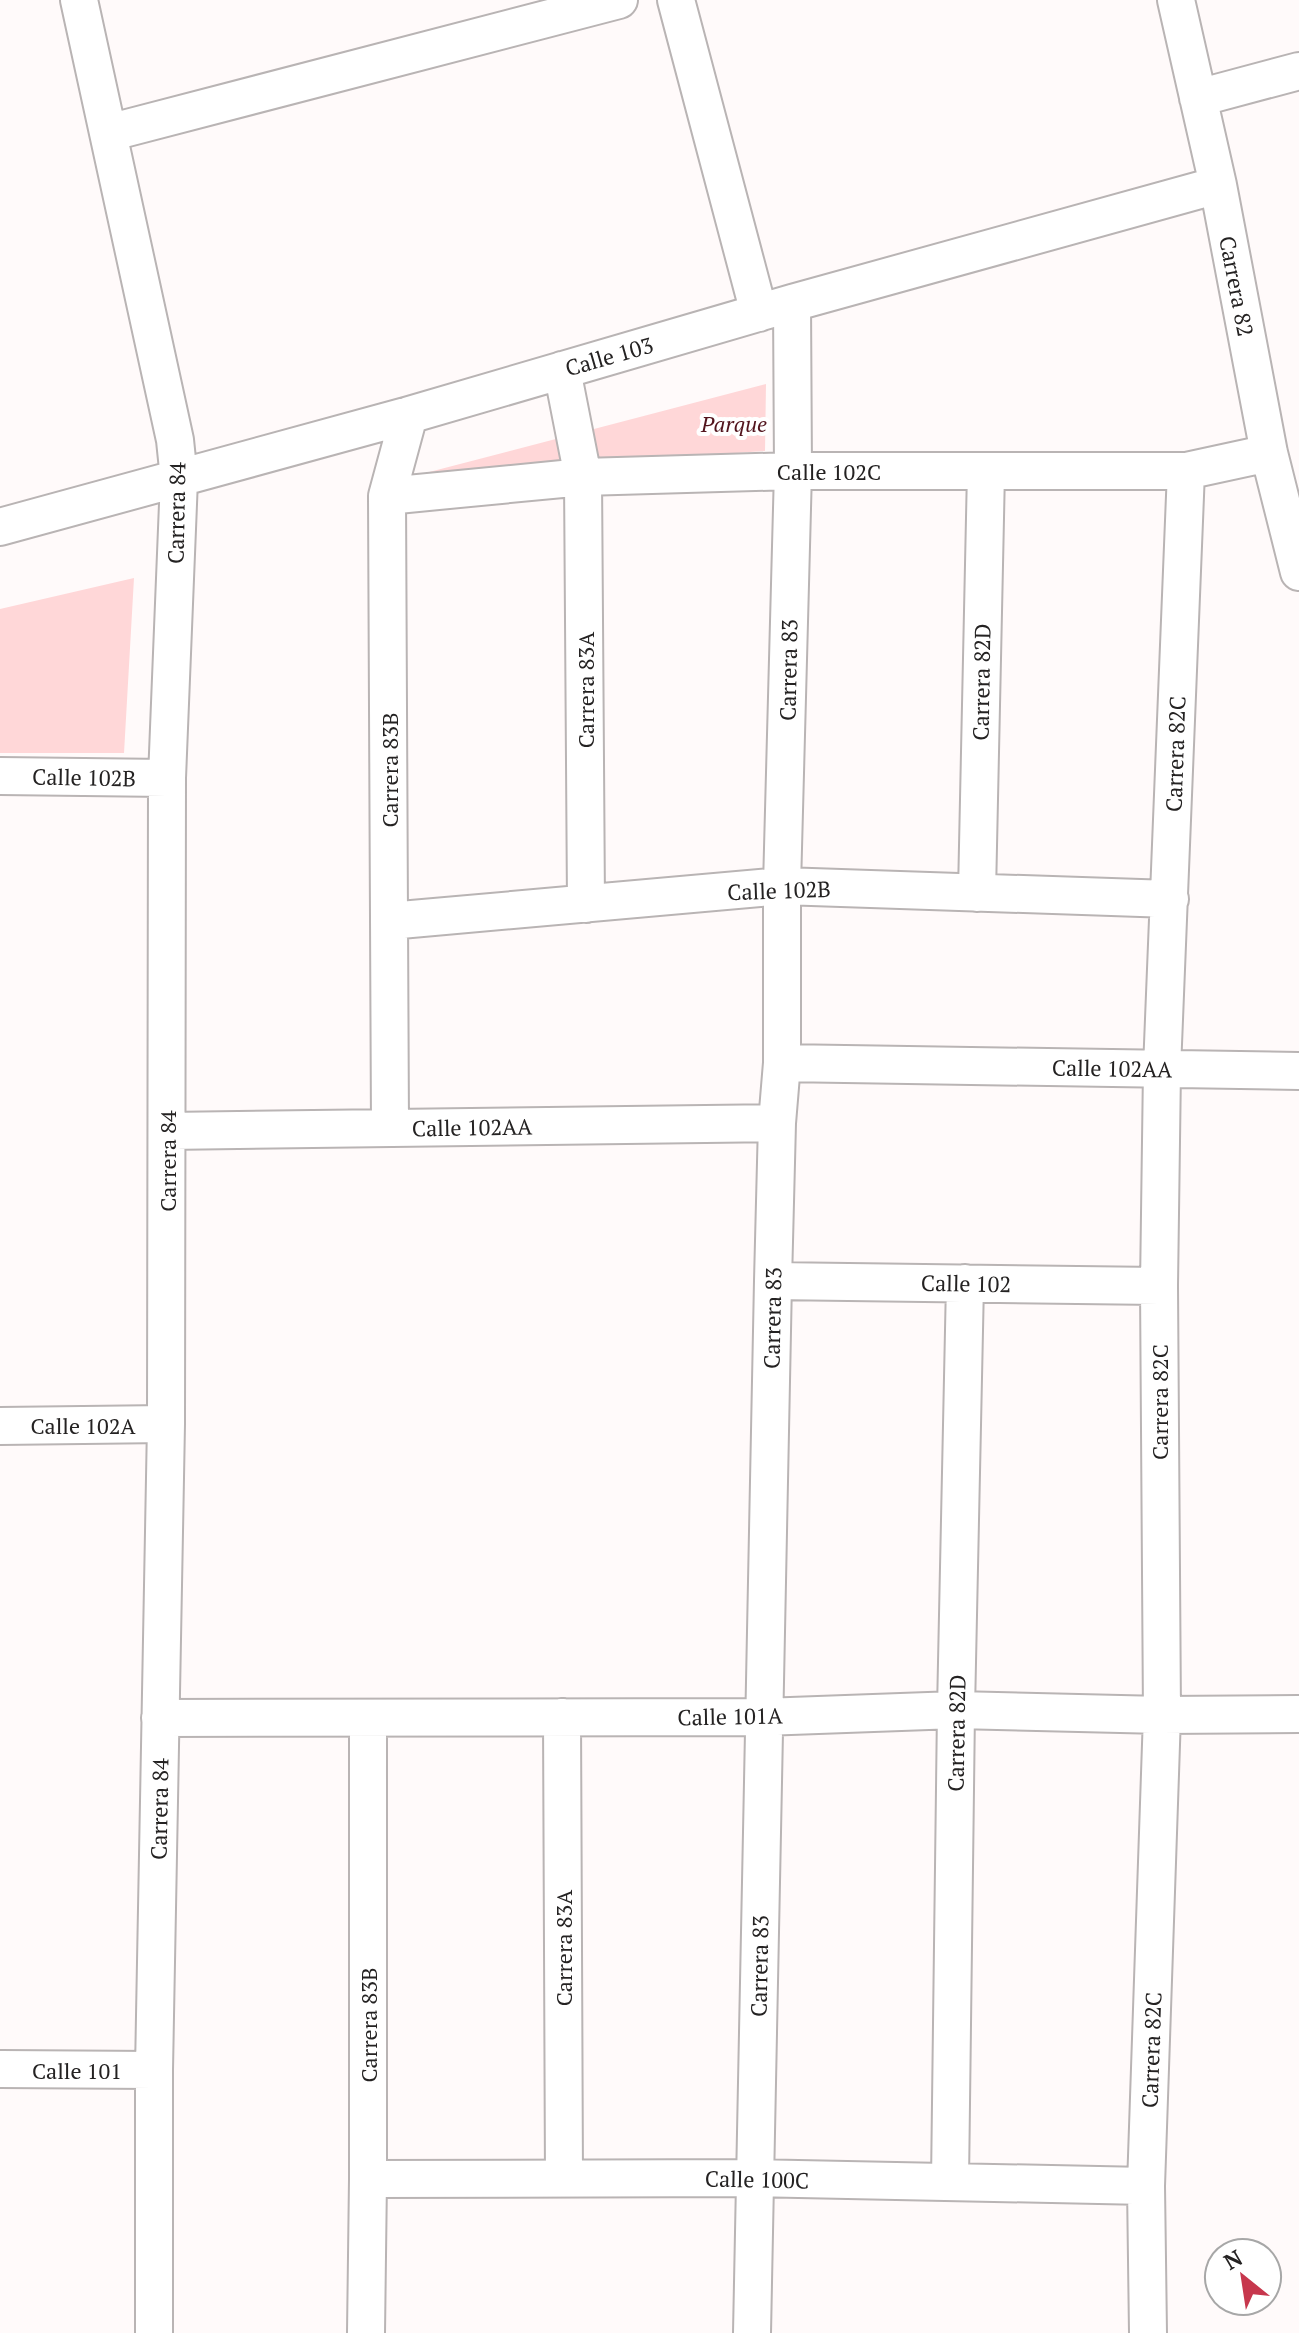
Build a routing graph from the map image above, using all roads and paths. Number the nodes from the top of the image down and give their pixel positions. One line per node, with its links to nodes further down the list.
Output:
1 (79, 0): 7 (street, Carrera 84)
2 (619, 0): 7 (street)
3 (676, 0): 9 (street, Carrera 83)
4 (1176, 0): 6 (street, Carrera 82)
5 (1299, 71): 6 (street)
6 (1198, 98): 8 (street, Carrera 82)
7 (108, 133): 17 (street, Carrera 84)
8 (1218, 185): 9 (street, Calle 103); 12 (street, Carrera 82)
9 (775, 308): 10 (street, Calle 103); 13 (street, Carrera 83)
10 (562, 370): 11 (street, Calle 103); 16 (street, Carrera 83A)
11 (409, 415): 17 (street, Calle 103); 18 (street, Carrera 83B)
12 (1269, 453): 15 (street, Calle 102C); 20 (street, Carrera 82)
13 (793, 471): 14 (street, Calle 102C); 16 (street, Calle 102C); 23 (street, Carrera 83)
14 (986, 471): 15 (street, Calle 102C); 24 (street, Carrera 82D)
15 (1186, 471): 25 (street, Carrera 82C)
16 (583, 477): 18 (street, Calle 102C); 26 (street, Carrera 83A)
17 (179, 479): 19 (street, Calle 103); 22 (street, Carrera 84)
18 (387, 496): 27 (street, Carrera 83B)
19 (0, 527)
20 (1298, 566)
21 (0, 776): 22 (street, Calle 102B)
22 (167, 778): 33 (street, Carrera 84)
23 (782, 886): 24 (street, Calle 102B); 26 (street, Calle 102B); 28 (street, Carrera 83)
24 (977, 893): 25 (street, Calle 102B)
25 (1170, 899): 29 (street, Carrera 82C)
26 (586, 904): 27 (street, Calle 102B)
27 (389, 921): 32 (street, Carrera 83B)
28 (782, 1063): 29 (street, Calle 102AA); 31 (street, Carrera 83)
29 (1162, 1069): 30 (street, Calle 102AA); 36 (street, Carrera 82C)
30 (1299, 1071)
31 (777, 1123): 32 (street, Calle 102AA); 34 (street, Carrera 83)
32 (390, 1128): 33 (street, Calle 102AA)
33 (167, 1131): 37 (street, Carrera 84)
34 (773, 1281): 35 (street, Calle 102); 43 (street, Carrera 83)
35 (965, 1283): 36 (street, Calle 102); 39 (street, Carrera 82D)
36 (1159, 1286): 41 (street, Carrera 82C)
37 (166, 1424): 38 (street, Calle 102A); 44 (street, Carrera 84)
38 (0, 1426)
39 (956, 1710): 41 (street, Calle 101A); 43 (street, Calle 101A); 51 (street, Carrera 82D)
40 (1299, 1714): 41 (street, Calle 101A)
41 (1162, 1715): 52 (street, Carrera 82C)
42 (562, 1717): 43 (street, Calle 101A); 45 (street, Calle 101A); 48 (street, Carrera 83A)
43 (763, 1717): 49 (street, Carrera 83)
44 (160, 1718): 45 (street, Calle 101A); 47 (street, Carrera 84)
45 (368, 1718): 50 (street, Carrera 83B)
46 (0, 2069): 47 (street, Calle 101)
47 (154, 2070): 53 (street, Carrera 84)
48 (564, 2178): 49 (street, Calle 100C); 50 (street, Calle 100C)
49 (755, 2178): 51 (street, Calle 100C); 55 (street, Carrera 83)
50 (368, 2179): 54 (street, Carrera 83B)
51 (950, 2182): 52 (street, Calle 100C)
52 (1146, 2186): 56 (street, Carrera 82C)
53 (154, 2333)
54 (366, 2333)
55 (752, 2333)
56 (1148, 2333)

